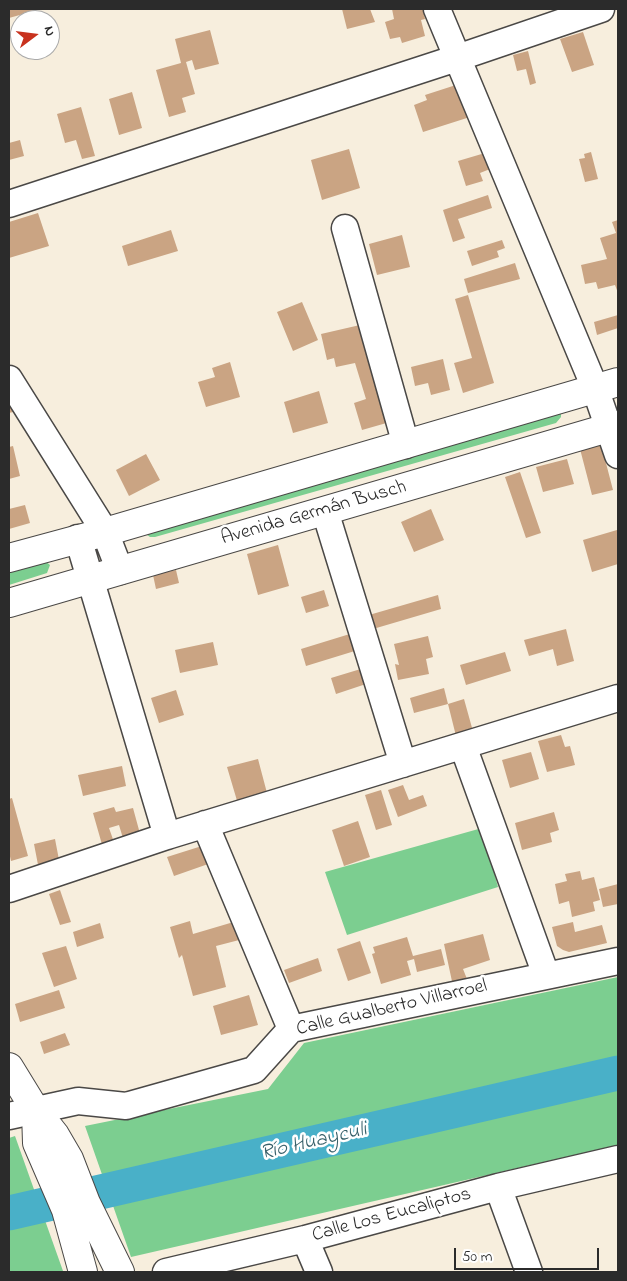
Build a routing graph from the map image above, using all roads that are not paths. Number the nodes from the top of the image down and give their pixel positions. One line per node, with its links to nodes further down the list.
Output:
1 (437, 9): 3 (street)
2 (601, 9): 3 (street)
3 (457, 58): 4 (street); 7 (street)
4 (9, 204)
5 (345, 228): 9 (street)
6 (9, 379): 12 (street)
7 (606, 385): 8 (street); 9 (main road, Avenida Germán Busch)
8 (614, 426): 10 (street); 11 (main road, Avenida Germán Busch)
9 (406, 445): 12 (main road, Avenida Germán Busch)
10 (618, 455)
11 (325, 511): 15 (main road, Avenida Germán Busch); 20 (street)
12 (105, 532): 13 (main road, Avenida Germán Busch); 15 (street)
13 (78, 538): 14 (main road, Avenida Germán Busch); 16 (street)
14 (9, 558)
15 (120, 571): 16 (main road, Avenida Germán Busch)
16 (90, 580): 17 (main road, Avenida Germán Busch); 22 (street)
17 (9, 602)
18 (618, 698): 19 (street)
19 (463, 746): 20 (street); 25 (street)
20 (403, 764): 21 (street)
21 (205, 824): 22 (street); 26 (street)
22 (166, 836): 23 (street)
23 (9, 889)
24 (618, 961): 25 (street, Calle Gualberto Villarroel)
25 (546, 975): 26 (street, Calle Gualberto Villarroel)
26 (291, 1029): 28 (street, Calle Gualberto Villarroel)
27 (9, 1067): 28 (main road)
28 (36, 1110): 29 (street, Calle Gualberto Villarroel); 32 (main road)
29 (9, 1116)
30 (618, 1159): 31 (street, Calle Los Eucaliptos)
31 (498, 1188): 33 (street, Calle Los Eucaliptos); 38 (street)
32 (76, 1206): 34 (main road); 35 (main road)
33 (305, 1240): 36 (street, Calle Los Eucaliptos); 37 (street)
34 (83, 1272)
35 (120, 1272)
36 (166, 1272)
37 (319, 1272)
38 (529, 1272)

